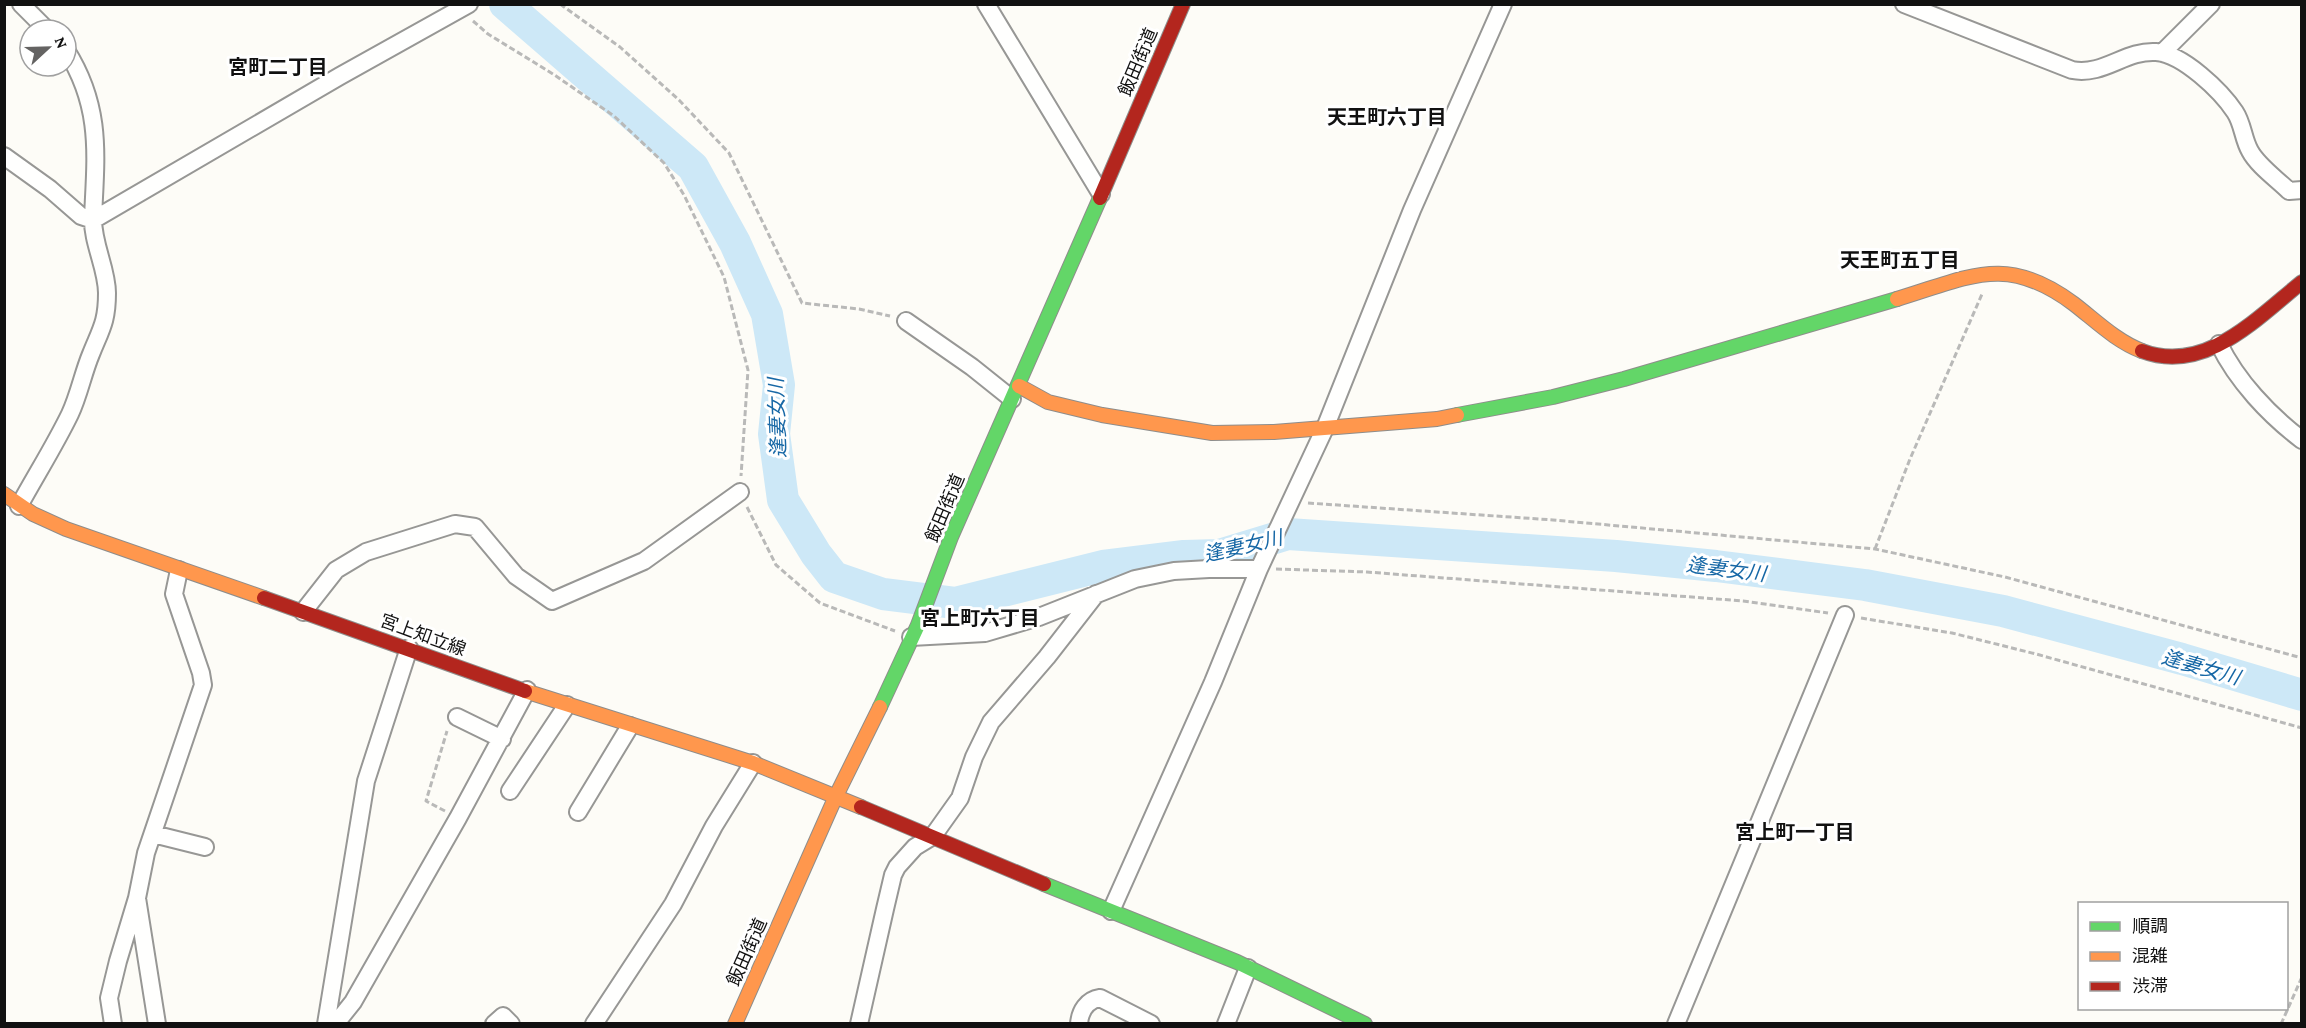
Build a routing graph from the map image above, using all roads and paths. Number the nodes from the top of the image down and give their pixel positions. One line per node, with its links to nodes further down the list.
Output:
1 (21, 4): 9 (street)
2 (560, 4): 18 (path)
3 (986, 4): 14 (street)
4 (1183, 4): 14 (main road, 飯田街道)
5 (1503, 4): 21 (street)
6 (1904, 4): 10 (street)
7 (2211, 4): 10 (street)
8 (465, 7): 15 (street); 23 (path)
9 (35, 18)
10 (2162, 53): 13 (street)
11 (78, 72): 15 (street)
12 (4, 156): 15 (street)
13 (2301, 190)
14 (1101, 194): 20 (main road, 飯田街道)
15 (93, 220): 25 (street)
16 (1985, 273): 19 (main road); 21 (main road); 27 (path)
17 (2301, 282): 19 (main road)
18 (906, 321): 20 (street)
19 (2219, 344): 22 (street)
20 (1015, 392): 21 (main road); 33 (main road, 飯田街道)
21 (1325, 428): 26 (street)
22 (2301, 440)
23 (740, 492): 31 (street); 33 (path)
24 (4, 494): 25 (main road, 宮上知立線)
25 (19, 506): 29 (main road, 宮上知立線)
26 (1288, 507): 27 (path); 28 (street)
27 (1875, 549): 35 (path)
28 (1261, 565): 30 (street); 32 (path); 51 (street)
29 (179, 570): 31 (main road, 宮上知立線); 47 (street)
30 (1096, 594): 33 (street); 48 (street)
31 (303, 612): 34 (main road, 宮上知立線)
32 (1845, 615): 40 (path); 67 (street)
33 (915, 631): 44 (main road, 飯田街道)
34 (409, 648): 36 (main road, 宮上知立線); 57 (street)
35 (2301, 658)
36 (527, 690): 37 (main road, 宮上知立線); 41 (street)
37 (567, 705): 39 (main road, 宮上知立線); 43 (street)
38 (453, 721): 41 (street); 46 (path)
39 (630, 726): 42 (main road, 宮上知立線); 45 (street)
40 (2301, 729)
41 (502, 739): 46 (street)
42 (753, 763): 44 (main road, 宮上知立線); 60 (street)
43 (510, 790)
44 (836, 796): 48 (main road, 宮上知立線); 61 (main road, 飯田街道)
45 (578, 812)
46 (458, 818): 57 (street)
47 (153, 834): 49 (street); 50 (street)
48 (933, 836): 51 (main road, 宮上知立線); 62 (street)
49 (205, 847)
50 (137, 898): 55 (street); 56 (street)
51 (1111, 911): 52 (main road, 宮上知立線)
52 (1248, 968): 65 (street); 66 (main road, 宮上知立線)
53 (2301, 977): 54 (path)
54 (2288, 1007)
55 (113, 1023)
56 (157, 1023)
57 (328, 1023)
58 (494, 1023): 59 (street)
59 (511, 1023)
60 (594, 1023)
61 (735, 1023)
62 (859, 1023)
63 (1079, 1023): 64 (street)
64 (1151, 1023)
65 (1226, 1023)
66 (1362, 1023)
67 (1676, 1023)

